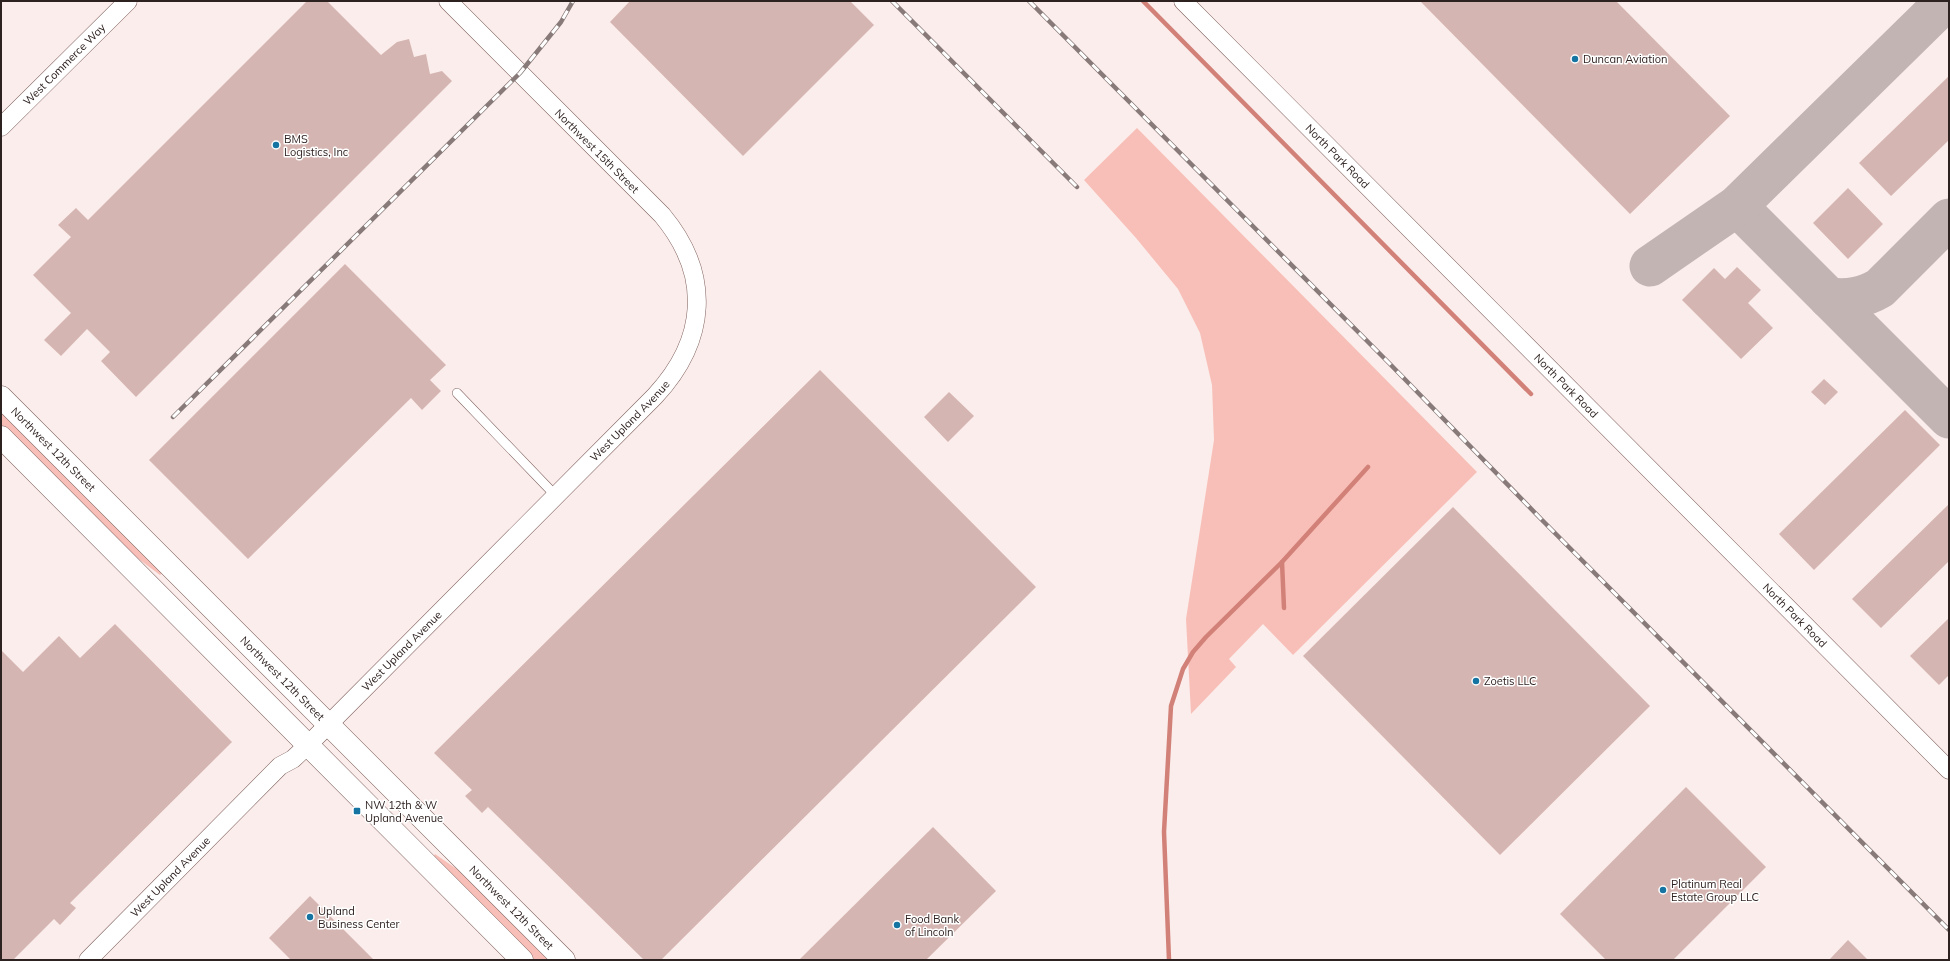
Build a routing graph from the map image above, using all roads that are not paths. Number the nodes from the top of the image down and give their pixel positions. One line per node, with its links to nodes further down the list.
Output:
1 (128, 1): 4 (street, West Commerce Way)
2 (448, 1): 5 (street, Northwest 15th Street)
3 (1182, 1): 12 (street, North Park Road)
4 (1, 127)
5 (695, 326): 9 (street, West Upland Avenue)
6 (457, 393): 9 (lane)
7 (1, 397): 10 (main road, Northwest 12th Street)
8 (1, 437): 11 (main road)
9 (556, 496): 10 (street, West Upland Avenue)
10 (328, 724): 11 (street, West Upland Avenue); 15 (main road, Northwest 12th Street)
11 (309, 744): 13 (street, West Upland Avenue); 14 (main road)
12 (1949, 770)
13 (88, 960)
14 (522, 960)
15 (564, 960)

